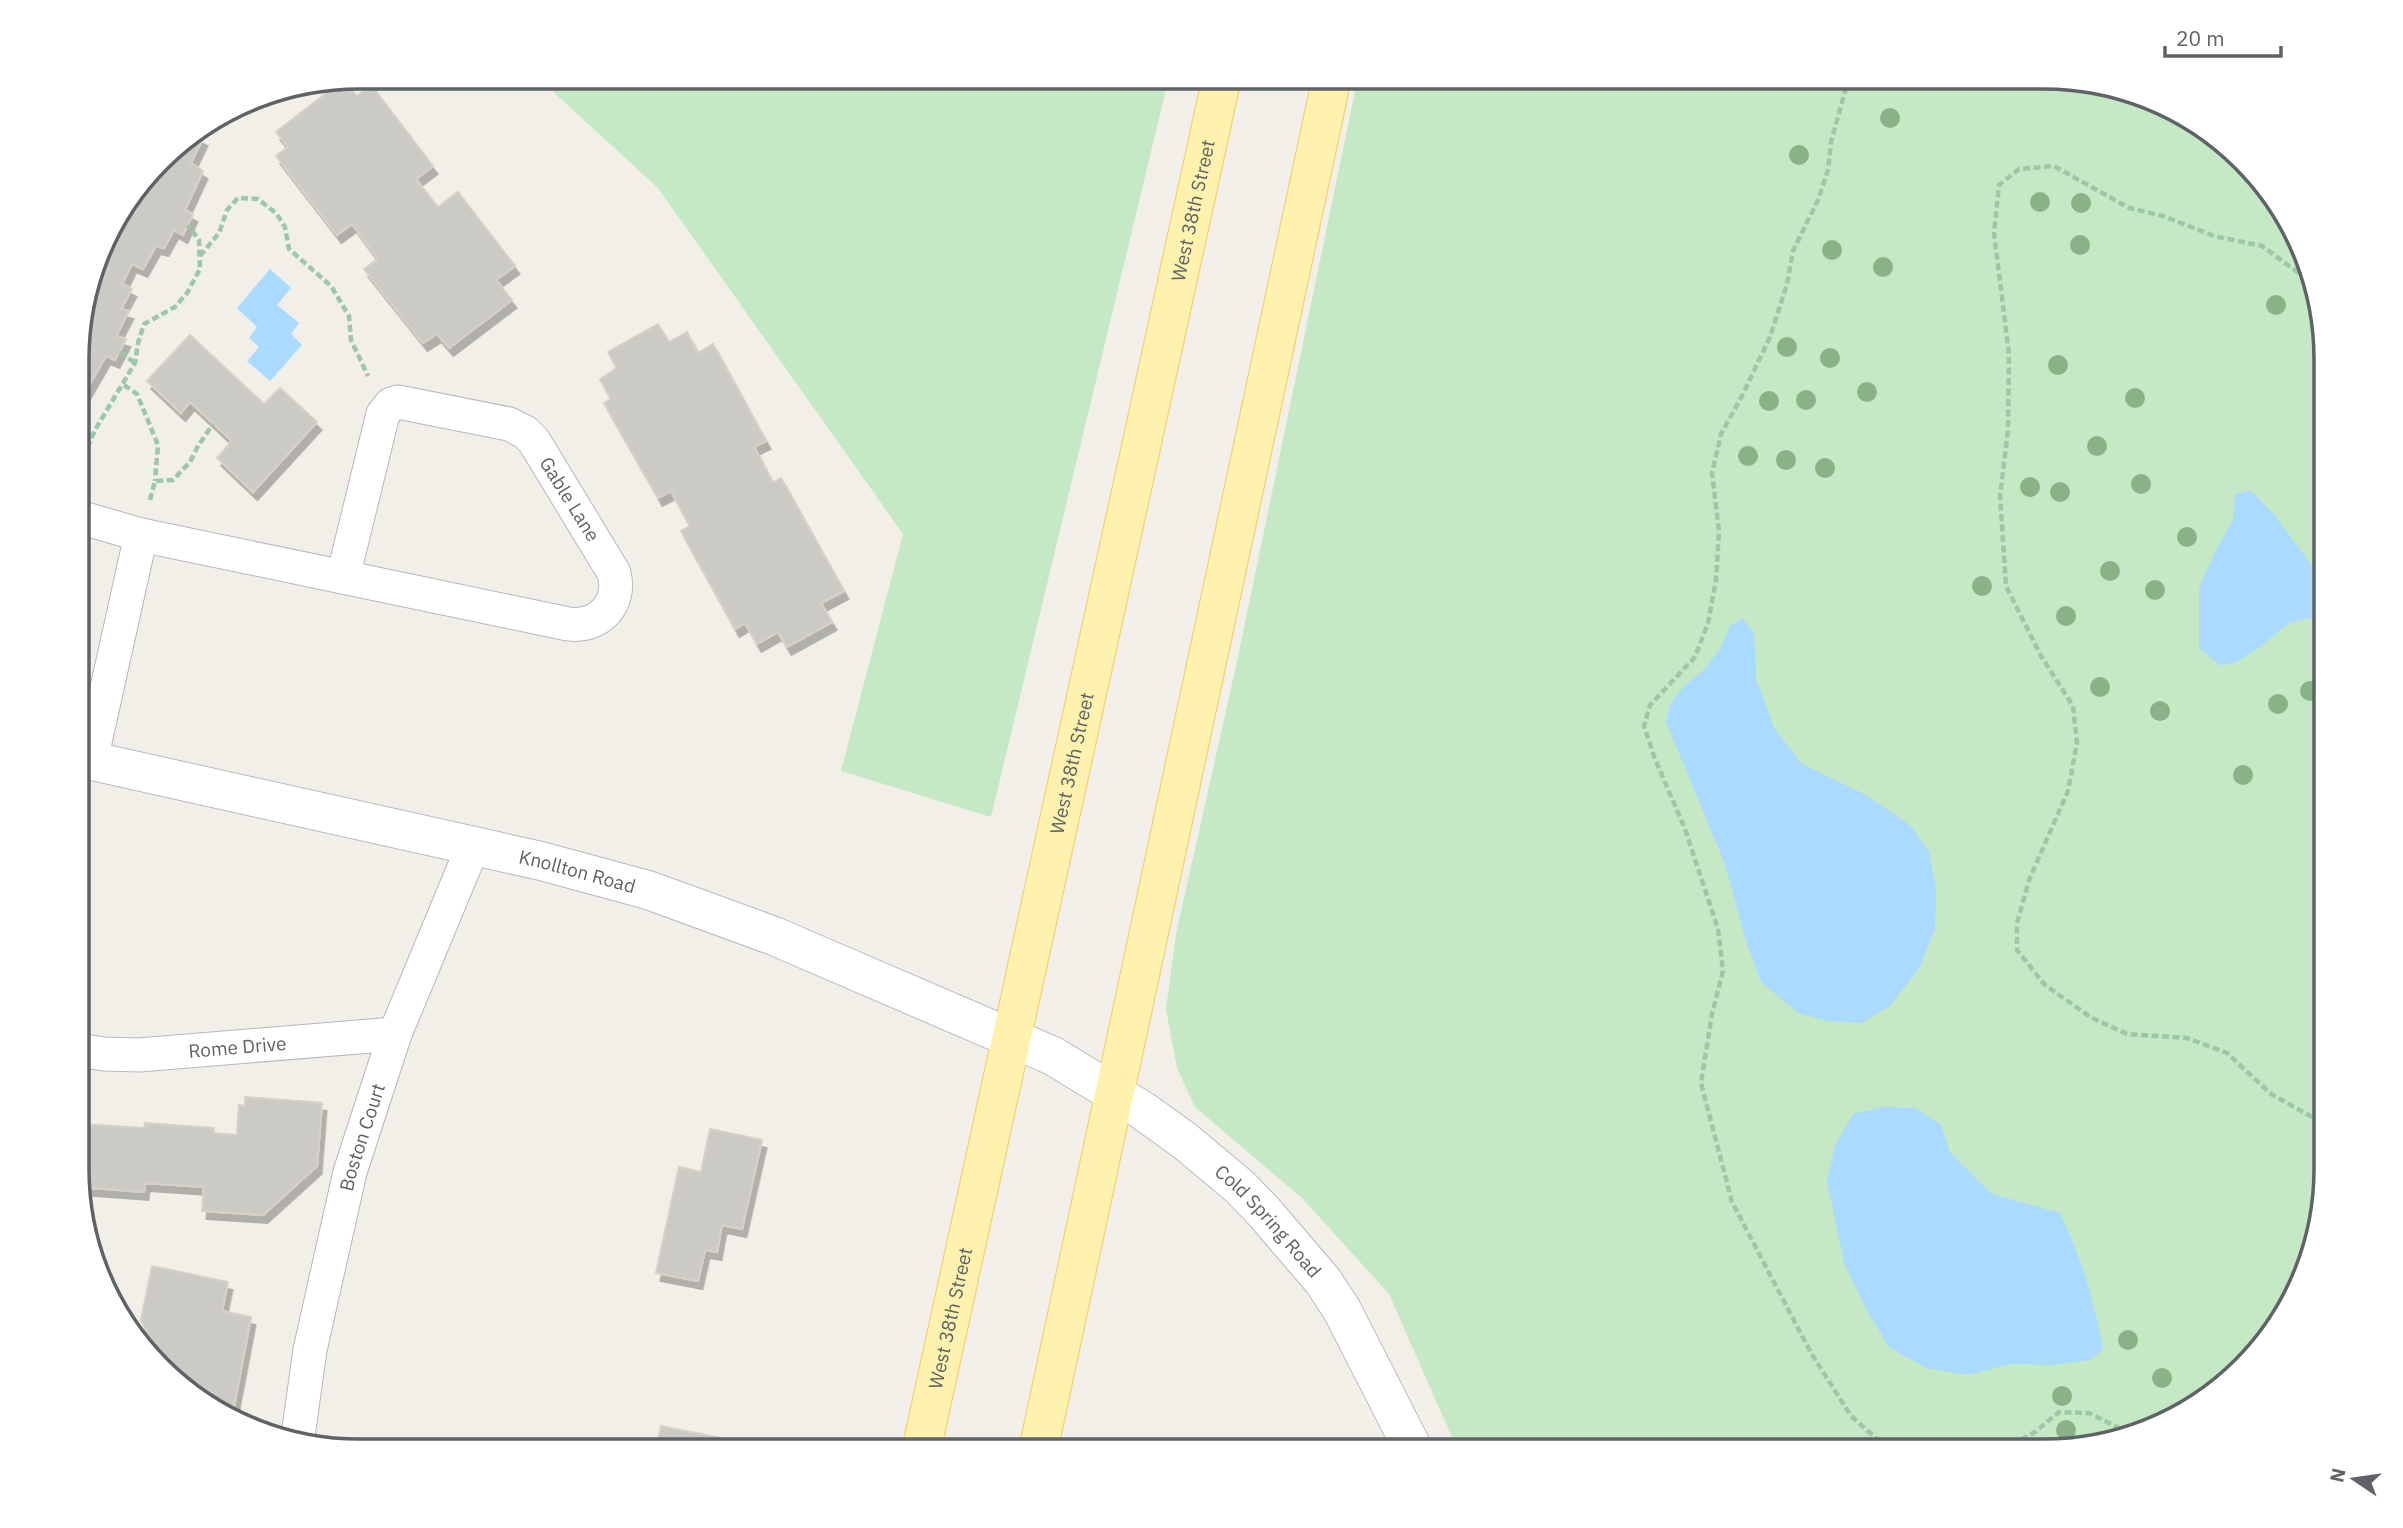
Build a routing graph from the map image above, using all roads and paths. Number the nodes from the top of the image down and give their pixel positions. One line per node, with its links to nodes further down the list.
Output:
1 (1219, 89): 21 (main road, West 38th Street)
2 (1329, 89): 24 (main road)
3 (1846, 89): 31 (path)
4 (188, 225): 5 (path)
5 (200, 256): 8 (path); 10 (path)
6 (2300, 274): 25 (path)
7 (120, 352): 8 (path)
8 (135, 363): 9 (path)
9 (124, 385): 12 (path); 13 (path)
10 (387, 409): 16 (street); 16 (street, Gable Lane)
11 (213, 424): 13 (path)
12 (89, 444)
13 (155, 481): 15 (path)
14 (89, 520): 15 (street, Gable Lane)
15 (141, 535): 16 (street, Gable Lane); 17 (street)
16 (343, 577)
17 (89, 743)
18 (89, 760): 19 (street, Knollton Road)
19 (473, 846): 20 (street, Boston Court); 21 (street, Knollton Road)
20 (395, 1034): 22 (street, Rome Drive); 27 (street, Boston Court)
21 (1010, 1039): 23 (street, Knollton Road); 28 (main road, West 38th Street)
22 (89, 1052)
23 (1054, 1056): 24 (street, Cold Spring Road)
24 (1114, 1092): 29 (main road); 30 (street, Cold Spring Road)
25 (2314, 1118)
26 (2119, 1428): 32 (path)
27 (299, 1432)
28 (924, 1439)
29 (1041, 1439)
30 (1408, 1439)
31 (1877, 1439)
32 (2024, 1439)

